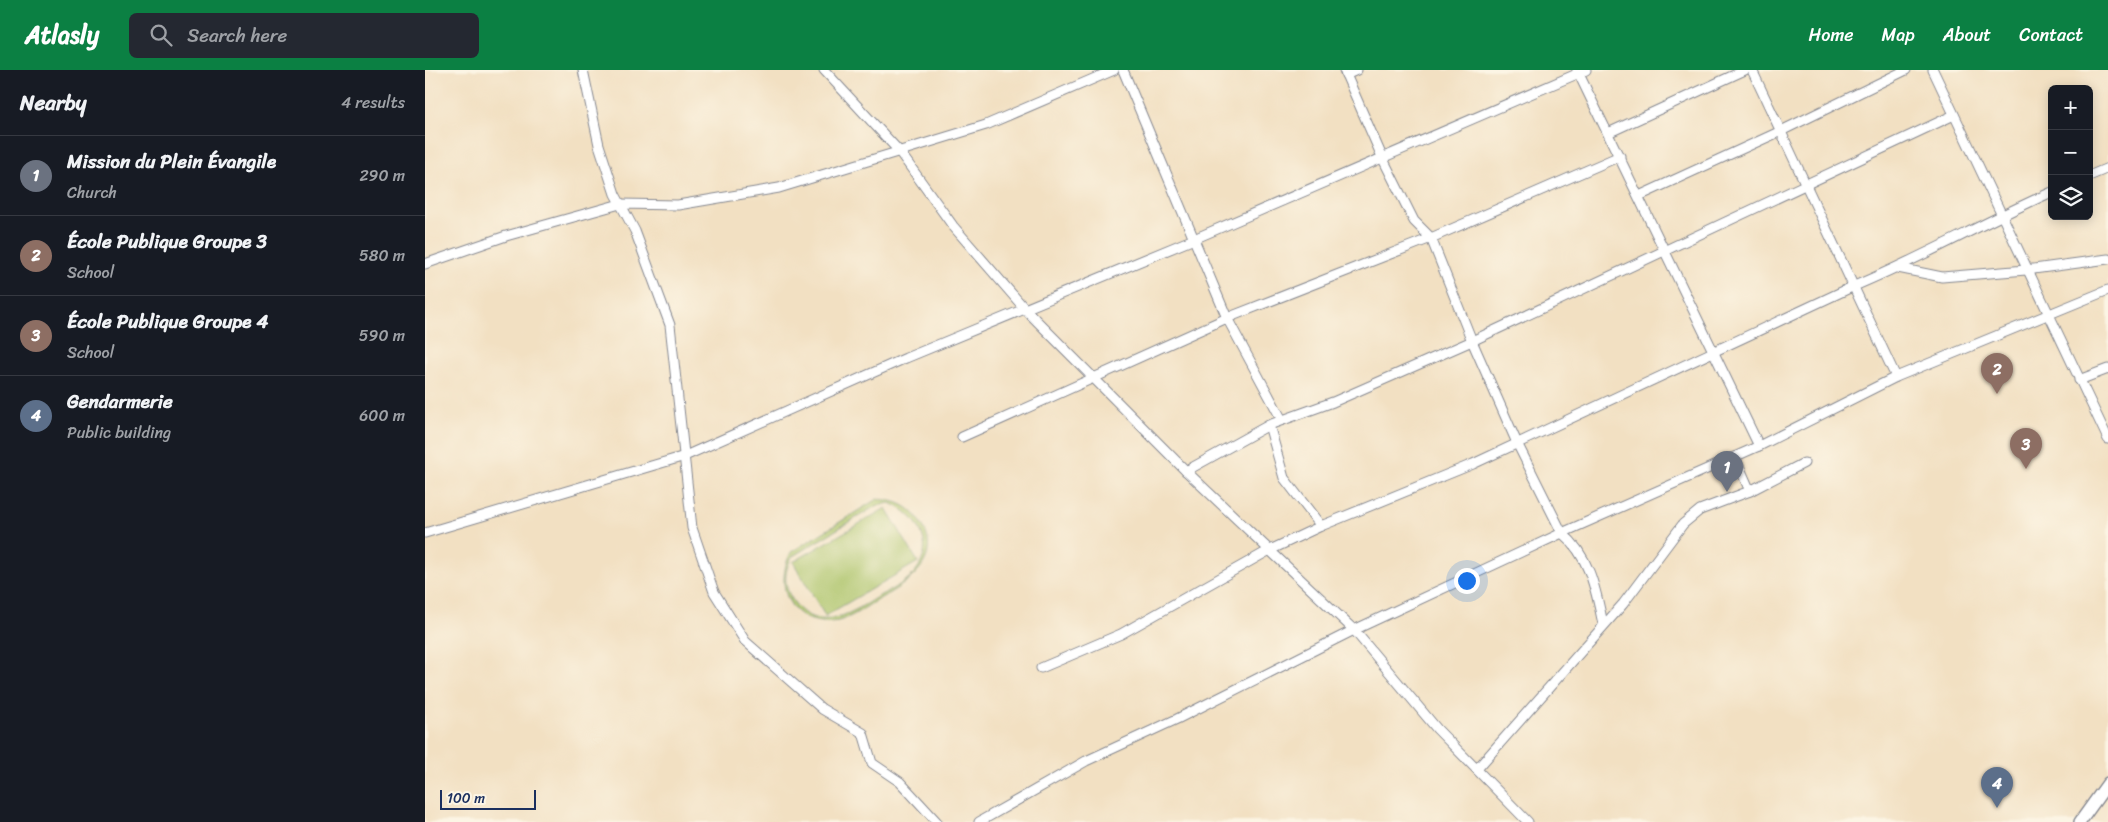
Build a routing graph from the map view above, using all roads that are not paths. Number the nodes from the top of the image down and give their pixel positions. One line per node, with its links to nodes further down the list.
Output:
1 (583, 70): 23 (street)
2 (824, 70): 15 (street)
3 (1114, 70): 15 (street)
4 (1123, 70): 26 (street)
5 (1357, 70): 11 (street)
6 (1745, 70): 14 (street)
7 (1752, 70): 13 (street)
8 (1906, 70): 13 (street)
9 (1933, 70): 12 (street)
10 (1581, 71): 14 (street); 17 (street)
11 (1345, 72): 17 (street)
12 (1954, 115): 20 (street); 24 (street)
13 (1781, 131): 20 (street); 22 (street)
14 (1608, 132): 16 (street)
15 (899, 151): 23 (street); 34 (street)
16 (1620, 156): 22 (street); 25 (street)
17 (1383, 159): 25 (street); 26 (street)
18 (2108, 168): 19 (street)
19 (2091, 175)
20 (1806, 186): 27 (street); 32 (street)
21 (2048, 194): 24 (street)
22 (1639, 196): 27 (street)
23 (620, 204): 29 (street); 49 (street)
24 (2001, 215): 30 (street); 31 (street)
25 (1431, 238): 36 (street); 37 (street)
26 (1194, 239): 34 (street); 36 (street)
27 (1666, 252): 37 (street); 38 (street)
28 (2108, 259): 31 (street)
29 (425, 264)
30 (1898, 268): 31 (street); 32 (street)
31 (2026, 270): 35 (street)
32 (1852, 287): 38 (street); 40 (street)
33 (2108, 290): 35 (street)
34 (1025, 309): 41 (street); 49 (street)
35 (2048, 316): 40 (street); 42 (street)
36 (1227, 318): 41 (street); 43 (street)
37 (1472, 341): 43 (street); 47 (street)
38 (1714, 352): 47 (street); 48 (street)
39 (2108, 369): 42 (street)
40 (1896, 377): 48 (street)
41 (1095, 379): 45 (street); 52 (street)
42 (2079, 380): 46 (street)
43 (1282, 420): 44 (street)
44 (1269, 424): 52 (street); 54 (street)
45 (962, 437)
46 (2108, 438)
47 (1517, 443): 54 (street); 56 (street)
48 (1759, 446): 50 (street)
49 (685, 456): 55 (street); 64 (street)
50 (1735, 457): 53 (street); 56 (street)
51 (1804, 463): 53 (street)
52 (1186, 471): 57 (street)
53 (1750, 491): 58 (street)
54 (1321, 526): 57 (street)
55 (425, 533)
56 (1562, 533): 58 (street); 59 (street)
57 (1268, 551): 59 (street); 60 (street)
58 (1603, 624): 61 (street)
59 (1354, 630): 61 (street); 63 (street)
60 (1041, 668)
61 (1477, 769): 65 (street)
62 (2108, 783): 66 (main road)
63 (984, 821)
64 (937, 822)
65 (1528, 822)
66 (2080, 822)

